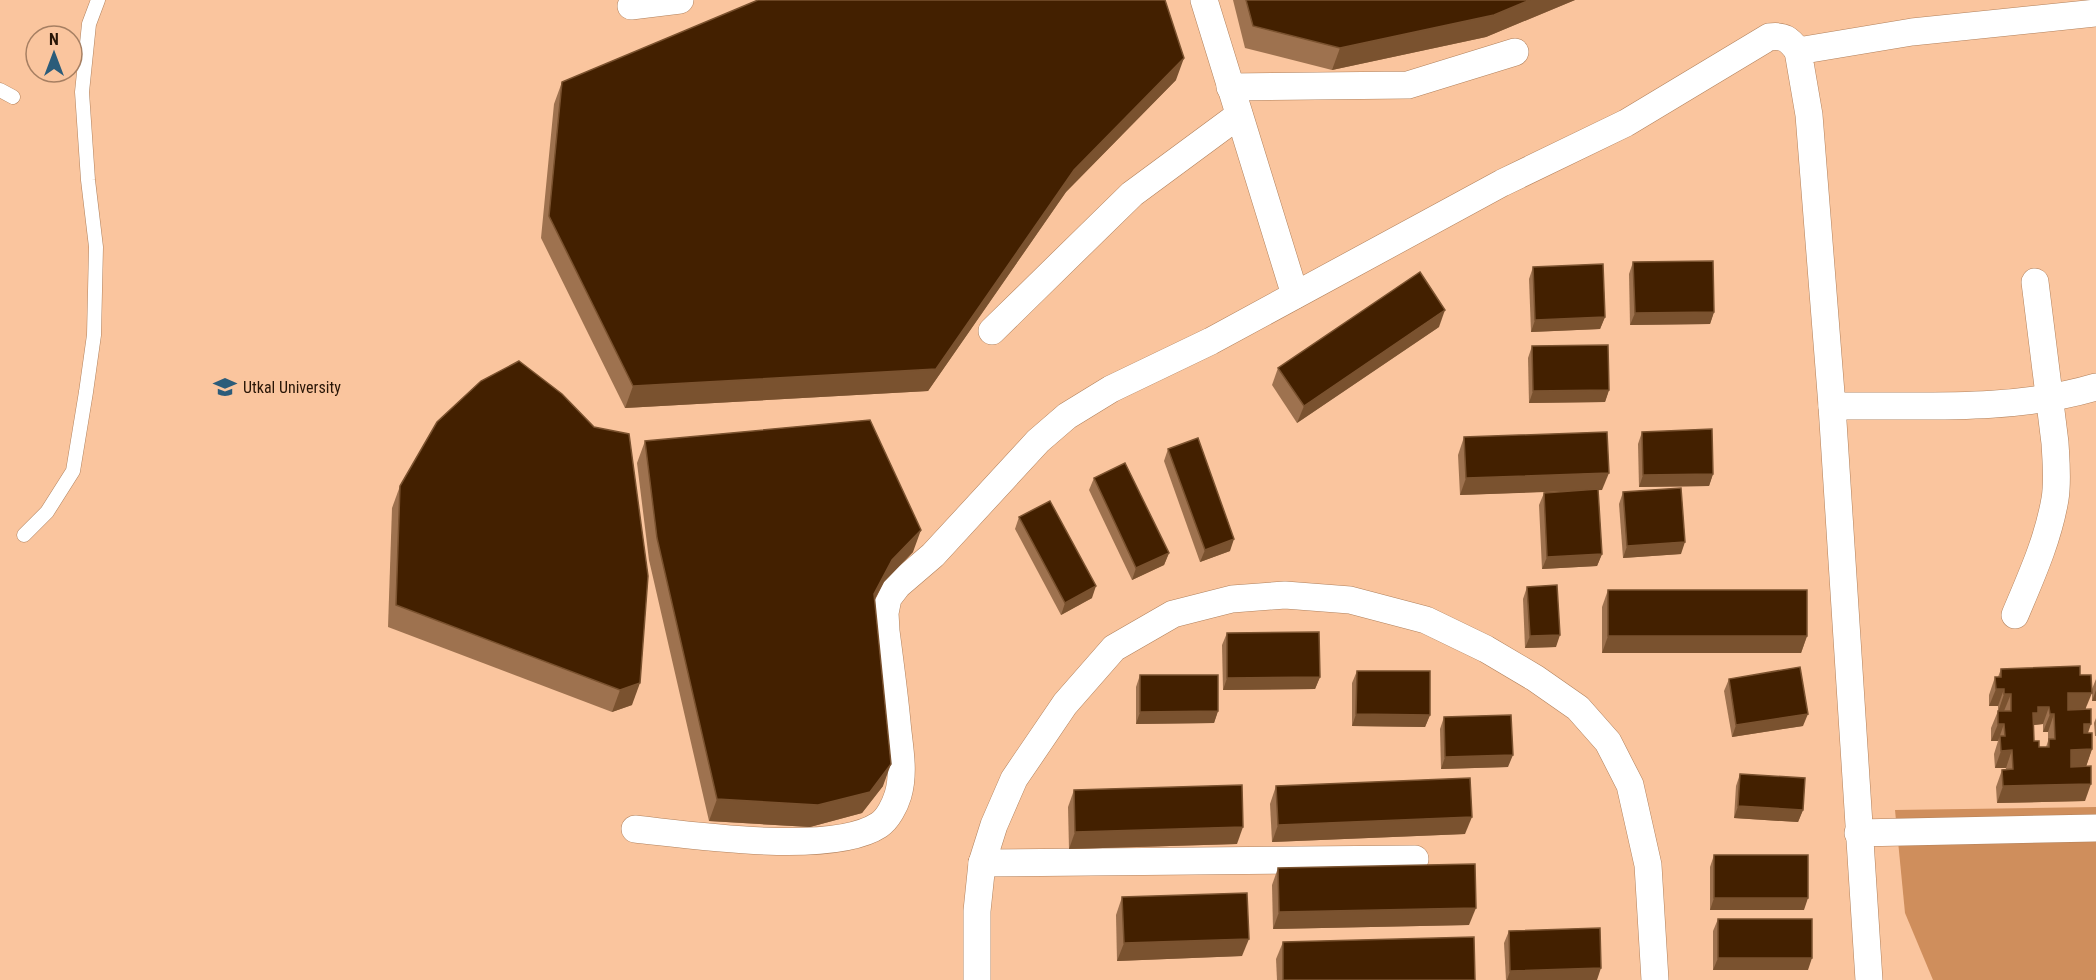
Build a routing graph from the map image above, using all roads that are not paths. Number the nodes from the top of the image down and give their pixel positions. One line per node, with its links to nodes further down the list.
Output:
1 (98, 0): 18 (lane)
2 (680, 0): 4 (street)
3 (1204, 0): 8 (street)
4 (631, 6)
5 (2096, 13): 6 (street)
6 (1798, 51): 13 (street); 17 (street)
7 (1515, 52): 8 (street)
8 (1230, 87): 11 (street)
9 (0, 90): 10 (lane)
10 (13, 97)
11 (1239, 115): 13 (street); 14 (street)
12 (2035, 282): 16 (street)
13 (1295, 295): 21 (street)
14 (992, 331)
15 (2096, 387): 16 (street)
16 (2048, 397): 17 (street); 19 (street)
17 (1832, 406): 22 (street)
18 (24, 535)
19 (2015, 615)
20 (2096, 828): 22 (street)
21 (635, 829)
22 (1858, 833): 27 (street)
23 (1415, 859): 24 (street)
24 (982, 863): 25 (street); 26 (street)
25 (977, 980)
26 (1655, 980)
27 (1869, 980)

